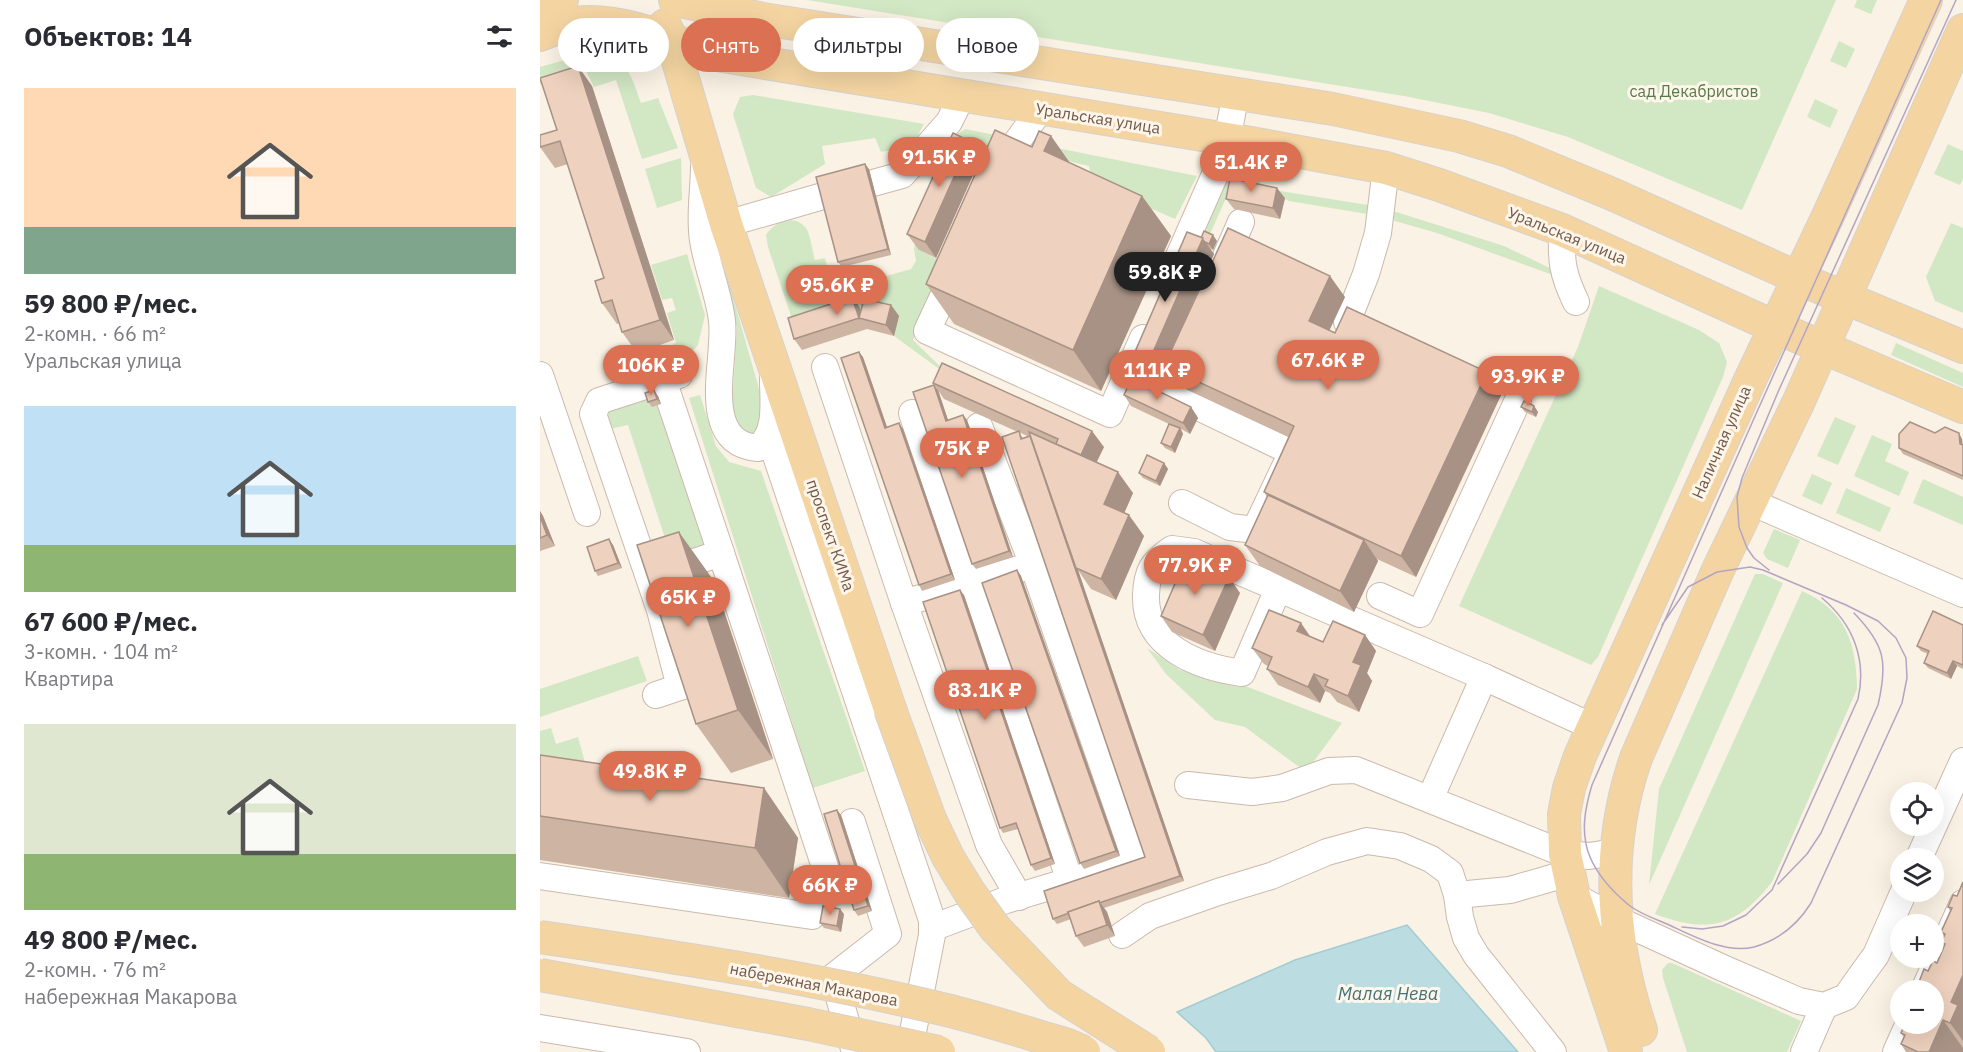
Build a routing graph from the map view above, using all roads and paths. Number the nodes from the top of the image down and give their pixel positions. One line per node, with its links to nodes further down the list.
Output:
1 (562, 0): 4 (main road)
2 (1926, 0): 22 (main road, Наличная улица)
3 (674, 1): 7 (main road); 8 (main road)
4 (540, 7)
5 (1963, 30): 25 (main road)
6 (540, 35): 7 (main road, Уральская улица)
7 (672, 41): 10 (main road, Уральская улица); 20 (main road, проспект КИМа)
8 (1079, 68): 9 (main road); 12 (main road)
9 (1236, 93): 13 (street); 22 (main road)
10 (962, 96): 11 (main road, Уральская улица); 15 (street)
11 (1041, 109): 12 (main road, Уральская улица); 16 (street)
12 (1071, 114): 13 (main road, Уральская улица)
13 (1227, 140): 14 (main road, Уральская улица); 24 (street)
14 (1386, 168): 19 (main road, Уральская улица); 28 (street)
15 (873, 183)
16 (993, 193)
17 (823, 196): 20 (street)
18 (1241, 222): 23 (street)
19 (1562, 230): 26 (street); 29 (main road, Уральская улица)
20 (705, 237): 33 (main road, проспект КИМа); 40 (street, проспект КИМа)
21 (962, 257): 27 (street)
22 (1799, 278): 25 (main road); 29 (main road, Наличная улица)
23 (1212, 286)
24 (1165, 287)
25 (1844, 298): 31 (main road); 32 (main road)
26 (1576, 302)
27 (1151, 320)
28 (1347, 322)
29 (1775, 327): 31 (main road, Уральская улица); 54 (main road, Наличная улица)
30 (1193, 328): 42 (street)
31 (1823, 347): 37 (main road, Уральская улица); 41 (main road)
32 (1963, 347)
33 (773, 362): 40 (street, проспект КИМа); 82 (main road, проспект КИМа, bridge)
34 (825, 367): 51 (street)
35 (540, 375): 43 (street)
36 (1518, 400): 50 (street)
37 (1963, 407)
38 (912, 413): 47 (street)
39 (979, 426): 45 (street)
40 (769, 435): 69 (street)
41 (1751, 502): 49 (street); 60 (main road)
42 (1182, 503)
43 (587, 513)
44 (721, 553): 46 (street); 46 (street); 62 (street)
45 (1033, 565): 47 (street); 63 (street)
46 (648, 578): 53 (street)
47 (968, 583): 51 (street); 63 (street)
48 (1278, 589): 48 (street); 52 (street)
49 (1963, 594)
50 (1380, 596)
51 (904, 603): 65 (street)
52 (1484, 677): 54 (street); 57 (street)
53 (656, 695)
54 (1593, 727): 61 (main road, Наличная улица)
55 (1963, 761): 59 (street)
56 (1188, 785): 57 (street)
57 (1430, 800): 61 (street)
58 (852, 822): 78 (street)
59 (1924, 848)
60 (1615, 852): 61 (street); 68 (main road)
61 (1569, 874): 64 (street); 68 (street); 84 (main road, Наличная улица)
62 (540, 876)
63 (1070, 881): 65 (street)
64 (1457, 894): 70 (street); 83 (street)
65 (1019, 897): 69 (street)
66 (1899, 902): 74 (street)
67 (1963, 903): 73 (street)
68 (1616, 919): 74 (street); 85 (main road)
69 (932, 928): 79 (street)
70 (1122, 935)
71 (540, 937): 81 (main road, набережная Макарова, bridge)
72 (540, 975): 80 (main road, bridge)
73 (1928, 980)
74 (1824, 1006): 86 (street)
75 (540, 1028): 77 (street)
76 (1904, 1034): 87 (street)
77 (687, 1052)
78 (855, 1052)
79 (909, 1052)
80 (939, 1052)
81 (1084, 1052)
82 (1149, 1052)
83 (1553, 1052)
84 (1626, 1052)
85 (1648, 1052)
86 (1804, 1052)
87 (1896, 1052)

